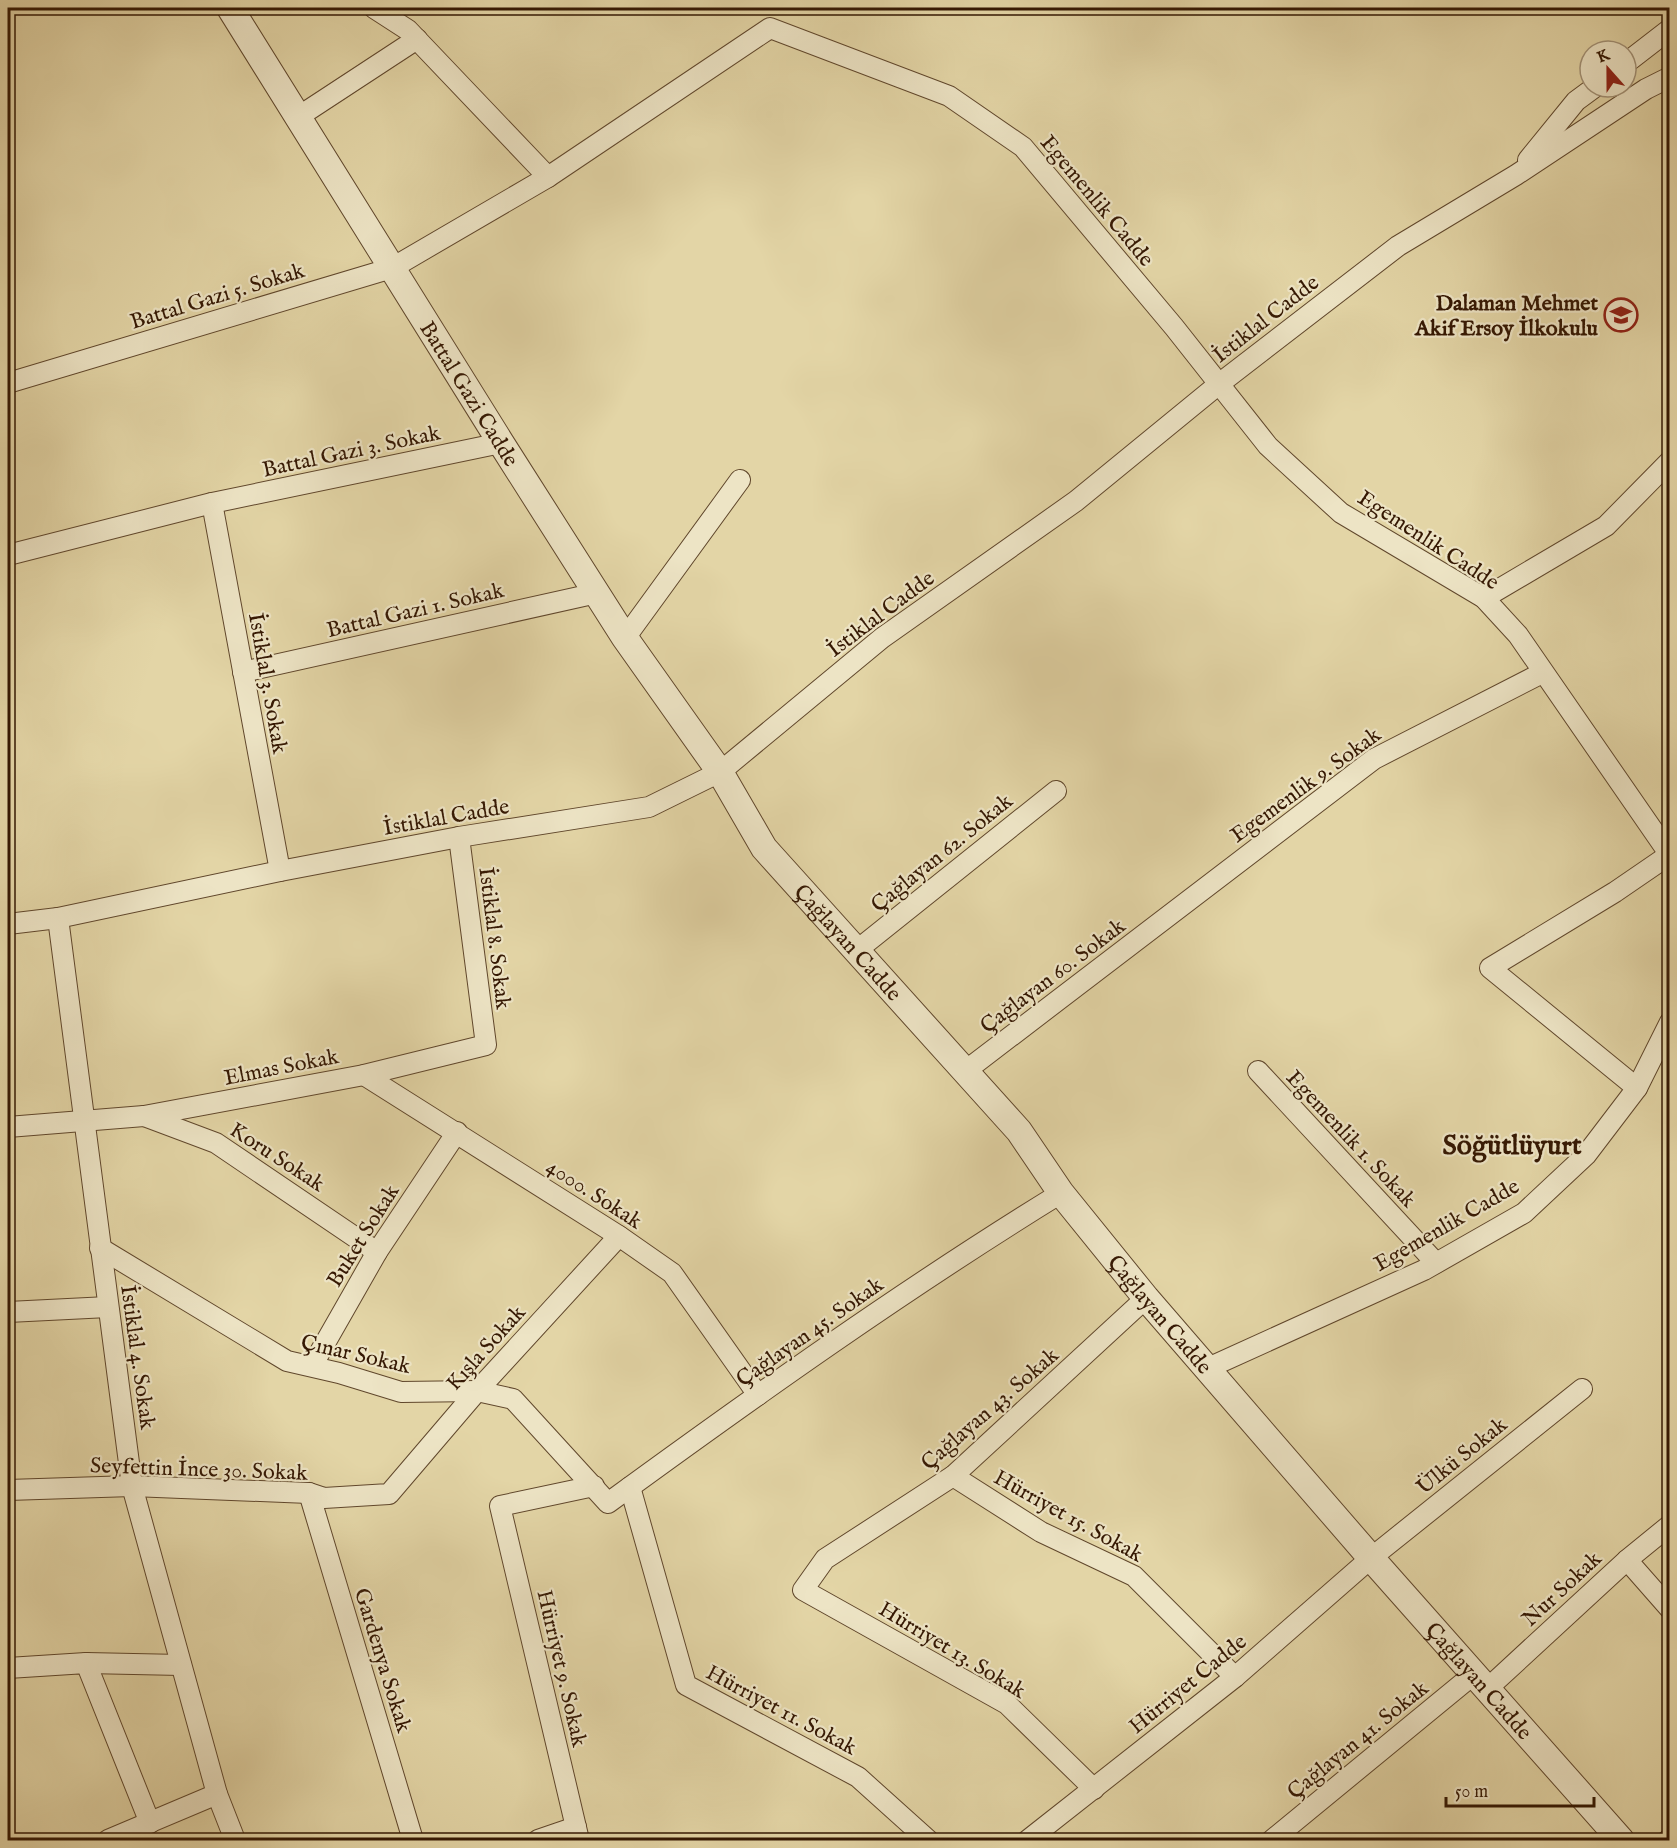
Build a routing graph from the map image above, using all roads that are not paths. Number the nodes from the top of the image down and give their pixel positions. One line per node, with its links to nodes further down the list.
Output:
1 (230, 8): 8 (street, Battal Gazi Cadde)
2 (374, 8): 4 (street)
3 (1670, 29): 5 (street)
4 (417, 39): 8 (street); 10 (street)
5 (1638, 54)
6 (1670, 76): 9 (street, İstiklal Cadde)
7 (1579, 99): 9 (street)
8 (298, 117): 11 (street, Battal Gazi Cadde)
9 (1516, 175): 13 (street, İstiklal Cadde)
10 (548, 177): 11 (street, Battal Gazi 5. Sokak); 13 (street, Egemenlik Cadde)
11 (392, 268): 12 (street, Battal Gazi 5. Sokak); 14 (street, Battal Gazi Cadde)
12 (8, 383)
13 (1219, 384): 20 (street, Egemenlik Cadde); 24 (street, İstiklal Cadde)
14 (501, 443): 17 (street, Battal Gazi 3. Sokak); 19 (street, Battal Gazi Cadde)
15 (1670, 461): 20 (street)
16 (740, 480): 21 (street)
17 (212, 503): 18 (street, Battal Gazi 3. Sokak); 22 (street, İstiklal 3. Sokak)
18 (8, 555)
19 (597, 593): 21 (street, Battal Gazi Cadde); 22 (street, Battal Gazi 1. Sokak)
20 (1484, 598): 23 (street, Egemenlik Cadde)
21 (625, 638): 24 (street, Battal Gazi Cadde)
22 (243, 672): 28 (street, İstiklal 3. Sokak)
23 (1542, 673): 27 (street, Egemenlik Cadde); 29 (street, Egemenlik 9. Sokak)
24 (720, 772): 26 (street, İstiklal Cadde); 32 (street, Çağlayan Cadde)
25 (1056, 791): 32 (street, Çağlayan 62. Sokak)
26 (459, 837): 28 (street, İstiklal Cadde); 34 (street, İstiklal 8. Sokak)
27 (1669, 855): 38 (street)
28 (280, 871): 30 (street, İstiklal Cadde)
29 (1169, 915): 36 (street, Çağlayan 60. Sokak)
30 (58, 918): 31 (street, İstiklal Cadde); 40 (street, İstiklal 4. Sokak)
31 (8, 924)
32 (856, 951): 36 (street, Çağlayan Cadde)
33 (1670, 1022): 38 (street, Egemenlik Cadde)
34 (486, 1045): 37 (street, Elmas Sokak)
35 (1258, 1071): 47 (street, Egemenlik 1. Sokak)
36 (964, 1072): 43 (street, Çağlayan Cadde)
37 (364, 1075): 39 (street, Elmas Sokak); 42 (street, 4000. Sokak)
38 (1637, 1088): 47 (street, Egemenlik Cadde)
39 (144, 1116): 40 (street, Elmas Sokak); 46 (street, Koru Sokak)
40 (84, 1121): 41 (street, Elmas Sokak); 45 (street, İstiklal 4. Sokak)
41 (8, 1127)
42 (457, 1132): 44 (street, 4000. Sokak); 46 (street, Buket Sokak)
43 (1061, 1193): 48 (street, Çağlayan Cadde); 55 (street, Çağlayan 45. Sokak)
44 (619, 1236): 54 (street, Kışla Sokak); 55 (street, 4000. Sokak)
45 (100, 1248): 49 (street, İstiklal 4. Sokak); 51 (street, Çınar Sokak)
46 (377, 1252): 51 (street, Buket Sokak)
47 (1436, 1263): 52 (street, Egemenlik Cadde)
48 (1146, 1298): 52 (street, Çağlayan Cadde); 56 (street, Çağlayan 43. Sokak)
49 (108, 1307): 50 (street); 57 (street, İstiklal 4. Sokak)
50 (8, 1312)
51 (312, 1366): 54 (street, Çınar Sokak)
52 (1208, 1368): 64 (street, Çağlayan Cadde)
53 (1582, 1389): 64 (street, Ülkü Sokak)
54 (477, 1391): 58 (street, Çınar Sokak); 62 (street, Kışla Sokak)
55 (758, 1395): 59 (street, Çağlayan 45. Sokak)
56 (953, 1476): 66 (street, Çağlayan 43. Sokak); 71 (street, Hürriyet 15. Sokak)
57 (132, 1486): 60 (street, Seyfettin İnce 30. Sokak); 61 (street, Seyfettin İnce 30. Sokak); 69 (street, İstiklal 4. Sokak)
58 (594, 1486): 59 (street, Çağlayan 45. Sokak); 76 (street, Hürriyet 9. Sokak)
59 (630, 1487): 81 (street, Hürriyet 11. Sokak)
60 (8, 1490)
61 (309, 1493): 62 (street, Seyfettin İnce 30. Sokak); 79 (street, Gardenya Sokak)
62 (388, 1494)
63 (1670, 1526): 65 (street, Nur Sokak)
64 (1371, 1558): 71 (street, Hürriyet Cadde); 72 (street, Çağlayan Cadde)
65 (1627, 1560): 67 (street); 72 (street, Nur Sokak)
66 (803, 1590): 73 (street, Hürriyet 13. Sokak)
67 (1670, 1609)
68 (86, 1663): 69 (street); 70 (street); 75 (street)
69 (182, 1665): 74 (street, İstiklal 4. Sokak)
70 (8, 1668)
71 (1235, 1677): 73 (street, Hürriyet Cadde)
72 (1480, 1682): 83 (street, Çağlayan 41. Sokak); 84 (street, Çağlayan Cadde)
73 (1094, 1789): 82 (street, Hürriyet Cadde)
74 (218, 1794): 75 (street); 78 (street, İstiklal 4. Sokak)
75 (150, 1823): 77 (street)
76 (578, 1834): 80 (street)
77 (108, 1840)
78 (235, 1840)
79 (413, 1840)
80 (538, 1840)
81 (928, 1840)
82 (1028, 1840)
83 (1272, 1840)
84 (1621, 1840)

